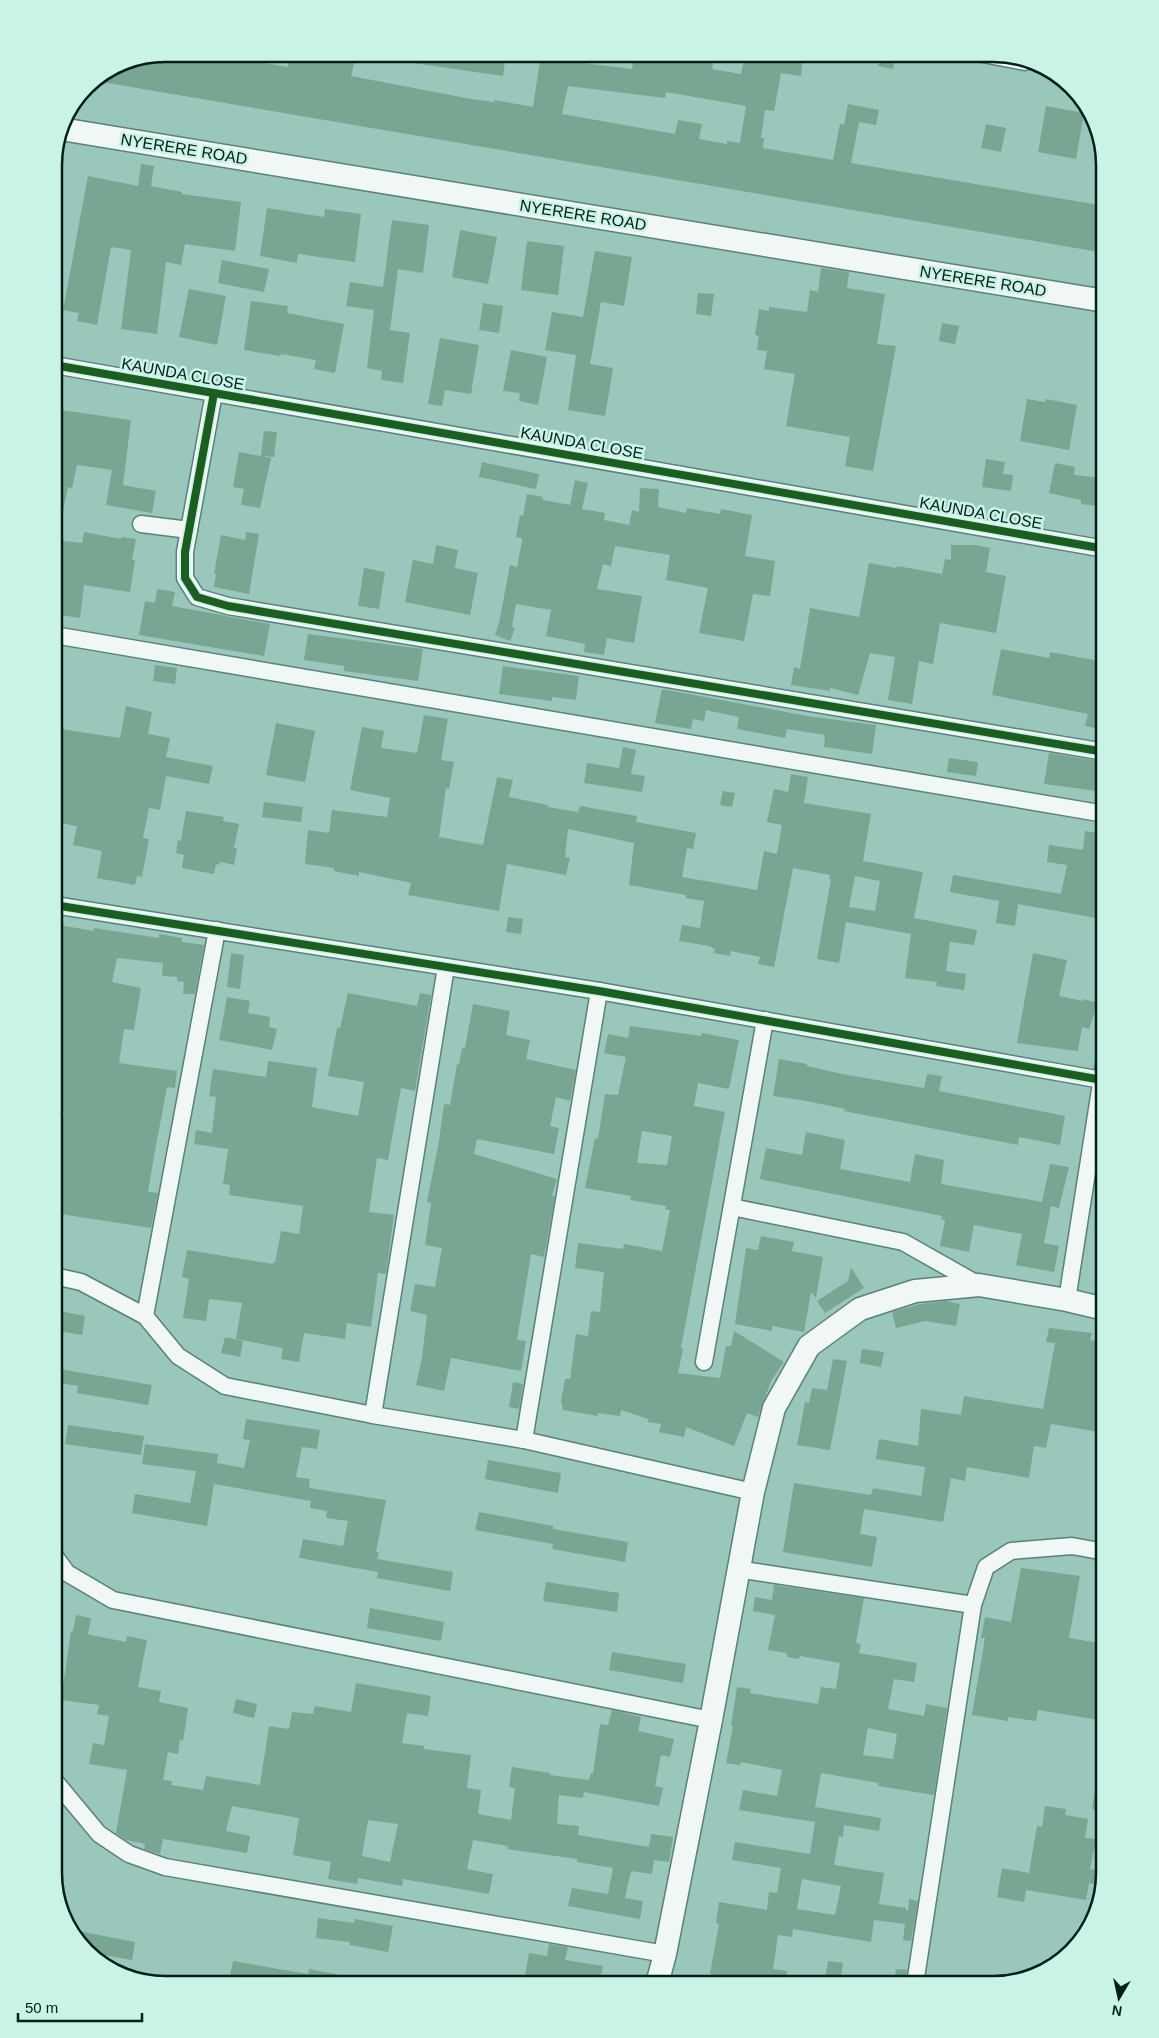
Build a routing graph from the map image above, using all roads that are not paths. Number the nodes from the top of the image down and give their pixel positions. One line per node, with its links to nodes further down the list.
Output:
1 (69, 130): 2 (street, NYERERE ROAD)
2 (1096, 300)
3 (63, 367): 4 (street, KAUNDA CLOSE)
4 (214, 393): 6 (street); 7 (street, KAUNDA CLOSE)
5 (141, 524): 6 (street)
6 (189, 530): 9 (street)
7 (1096, 547)
8 (63, 638): 10 (street)
9 (1096, 751)
10 (1096, 812)
11 (63, 906): 12 (street)
12 (217, 930): 13 (street); 23 (street)
13 (446, 967): 14 (street); 25 (street)
14 (600, 991): 15 (street); 26 (street)
15 (765, 1020): 16 (street); 18 (street)
16 (1096, 1079)
17 (1096, 1118): 21 (street)
18 (732, 1208): 20 (street); 24 (street)
19 (63, 1278): 23 (street)
20 (979, 1285): 21 (street); 27 (street)
21 (1067, 1300): 22 (street)
22 (1096, 1307)
23 (145, 1316): 25 (street)
24 (704, 1362)
25 (373, 1415): 26 (street)
26 (524, 1440): 27 (street)
27 (753, 1492): 30 (street)
28 (1096, 1550): 31 (street)
29 (63, 1567): 32 (street)
30 (737, 1569): 31 (street); 32 (street)
31 (973, 1605): 36 (street)
32 (711, 1720): 34 (street)
33 (63, 1791): 34 (street)
34 (665, 1954): 35 (street)
35 (659, 1976)
36 (917, 1976)

